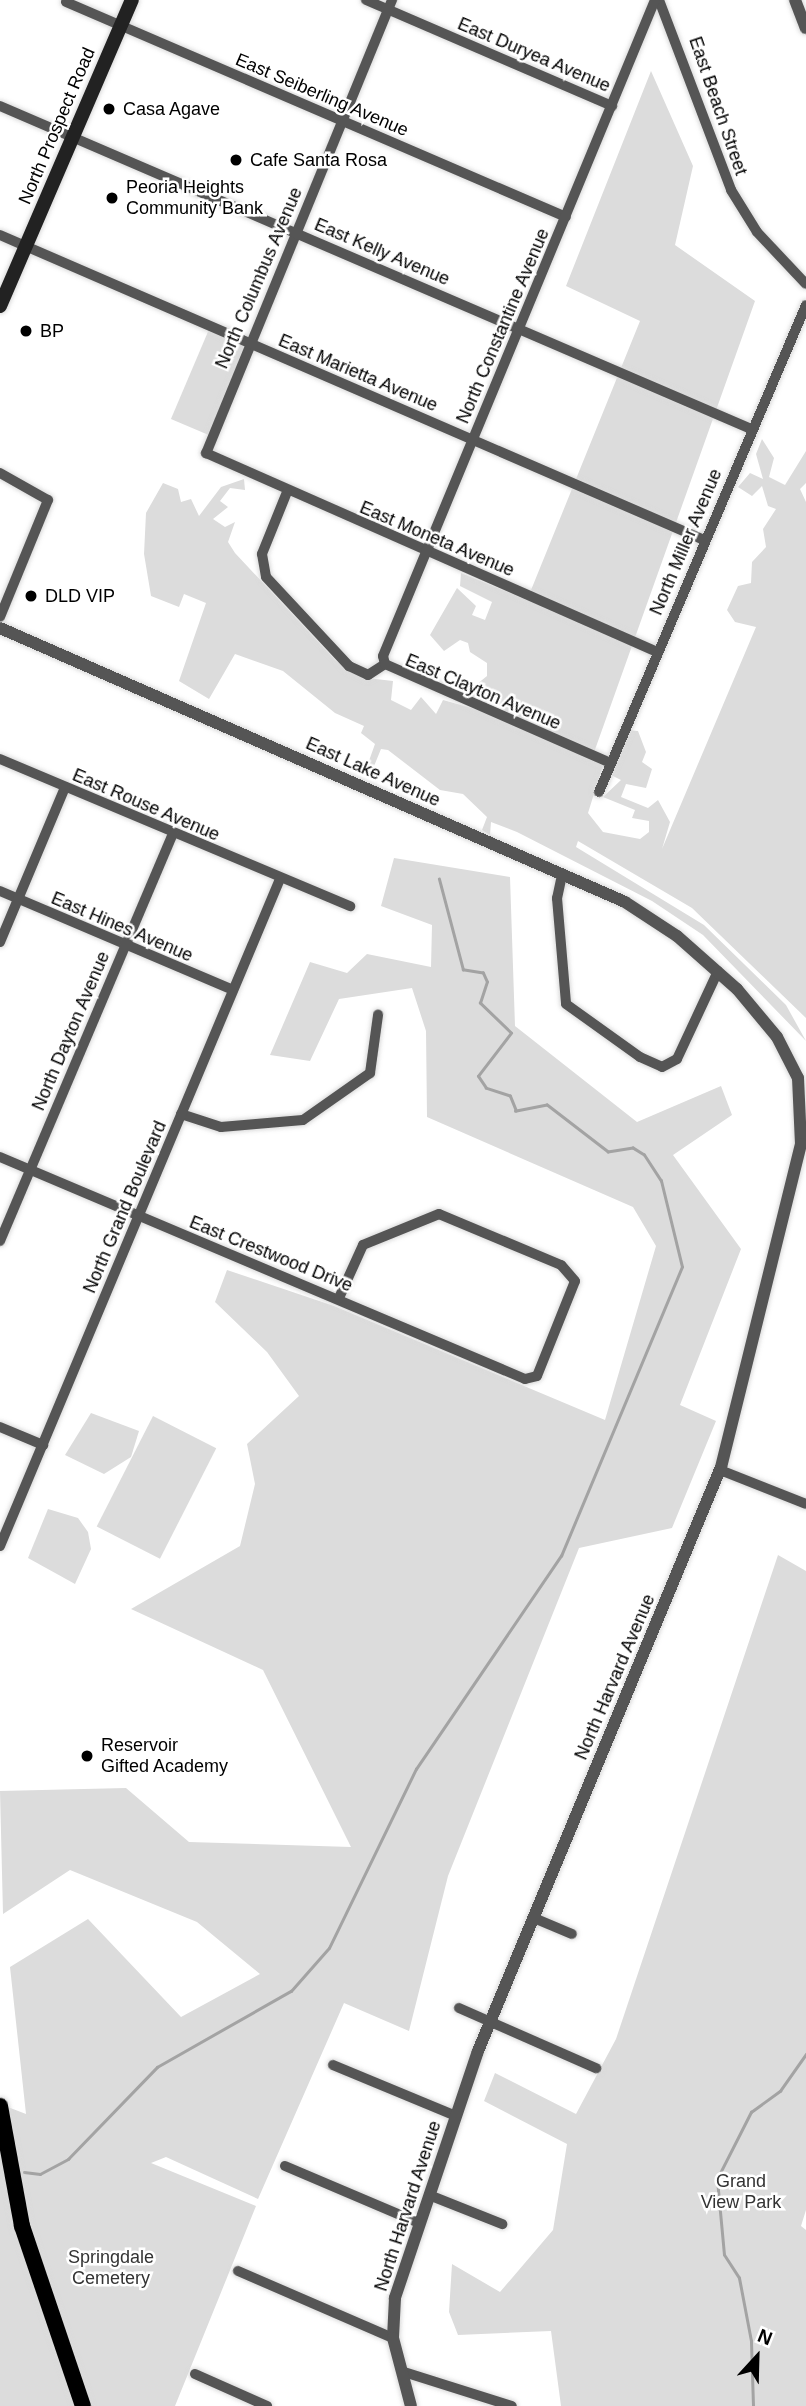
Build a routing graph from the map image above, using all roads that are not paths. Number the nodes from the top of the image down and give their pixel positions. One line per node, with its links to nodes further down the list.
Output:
1 (132, 0): 7 (main road, North Prospect Road)
2 (366, 0): 6 (street, East Duryea Avenue)
3 (657, 0): 10 (street, North Constantine Avenue); 17 (street, East Beach Street)
4 (795, 0): 8 (street)
5 (66, 2): 7 (street, East Seiberling Avenue)
6 (390, 5): 10 (street, East Duryea Avenue); 11 (street, North Columbus Avenue)
7 (121, 26): 11 (street, East Seiberling Avenue); 12 (main road, North Prospect Road)
8 (806, 28)
9 (0, 106): 12 (street, East Kelly Avenue)
10 (612, 106): 13 (street, North Constantine Avenue)
11 (342, 121): 13 (street, East Seiberling Avenue); 14 (street, North Columbus Avenue)
12 (74, 137): 14 (street, East Kelly Avenue); 16 (main road, North Prospect Road)
13 (566, 218): 20 (street, North Constantine Avenue)
14 (294, 232): 20 (street, East Kelly Avenue); 21 (street, North Columbus Avenue)
15 (0, 235): 16 (street, East Marietta Avenue)
16 (26, 247): 19 (main road, North Prospect Road); 21 (street, East Marietta Avenue)
17 (806, 284)
18 (806, 305): 22 (street, North Miller Avenue)
19 (0, 306)
20 (519, 329): 22 (street, East Kelly Avenue); 23 (street, North Constantine Avenue)
21 (248, 343): 23 (street, East Marietta Avenue); 24 (street, North Columbus Avenue)
22 (751, 429): 27 (street, North Miller Avenue)
23 (473, 440): 27 (street, East Marietta Avenue); 28 (street, North Constantine Avenue)
24 (206, 453): 26 (street, East Moneta Avenue)
25 (0, 473): 29 (street)
26 (287, 492): 28 (street, East Moneta Avenue); 32 (street, East Clayton Avenue)
27 (704, 540): 31 (street, North Miller Avenue)
28 (427, 551): 31 (street, East Moneta Avenue); 32 (street, North Constantine Avenue)
29 (0, 617)
30 (0, 628): 38 (street, East Lake Avenue)
31 (658, 652): 34 (street, North Miller Avenue)
32 (385, 664): 34 (street, East Clayton Avenue)
33 (0, 759): 35 (street, East Rouse Avenue)
34 (611, 763): 36 (street, North Miller Avenue)
35 (65, 787): 37 (street, East Rouse Avenue); 41 (street)
36 (599, 792)
37 (173, 833): 39 (street, East Rouse Avenue); 44 (street, North Dayton Avenue)
38 (562, 875): 45 (street, East Lake Avenue); 45 (street)
39 (280, 879): 42 (street, East Rouse Avenue); 46 (street, North Grand Boulevard)
40 (0, 891): 41 (street, East Hines Avenue)
41 (18, 900): 43 (street); 44 (street, East Hines Avenue)
42 (350, 906)
43 (0, 942)
44 (125, 945): 46 (street, East Hines Avenue); 50 (street, North Dayton Avenue)
45 (718, 971): 56 (street, North Harvard Avenue)
46 (233, 990): 48 (street, North Grand Boulevard)
47 (378, 1015): 48 (street)
48 (181, 1114): 51 (street, North Grand Boulevard)
49 (0, 1157): 50 (street, East Crestwood Drive)
50 (29, 1170): 51 (street, East Crestwood Drive); 52 (street, North Dayton Avenue)
51 (138, 1217): 53 (street, East Crestwood Drive); 55 (street, North Grand Boulevard)
52 (0, 1241)
53 (339, 1298): 53 (street, East Crestwood Drive)
54 (0, 1427): 55 (street)
55 (43, 1445): 58 (street, North Grand Boulevard)
56 (720, 1470): 57 (street); 59 (street, North Harvard Avenue)
57 (806, 1504)
58 (0, 1546)
59 (534, 1918): 60 (street); 62 (street, North Harvard Avenue)
60 (572, 1934)
61 (459, 2008): 62 (street)
62 (490, 2024): 64 (street); 66 (street, North Harvard Avenue)
63 (334, 2064): 66 (street)
64 (596, 2068)
65 (0, 2106): 75 (highway)
66 (456, 2116): 68 (street, North Harvard Avenue)
67 (285, 2166): 69 (street)
68 (429, 2195): 69 (street, North Harvard Avenue); 70 (street)
69 (419, 2223): 72 (street, North Harvard Avenue)
70 (502, 2224)
71 (238, 2271): 72 (street)
72 (393, 2338): 73 (street, North Harvard Avenue)
73 (404, 2372): 77 (street, North Harvard Avenue); 78 (street)
74 (195, 2374): 76 (street)
75 (83, 2406)
76 (267, 2406)
77 (411, 2406)
78 (512, 2406)

